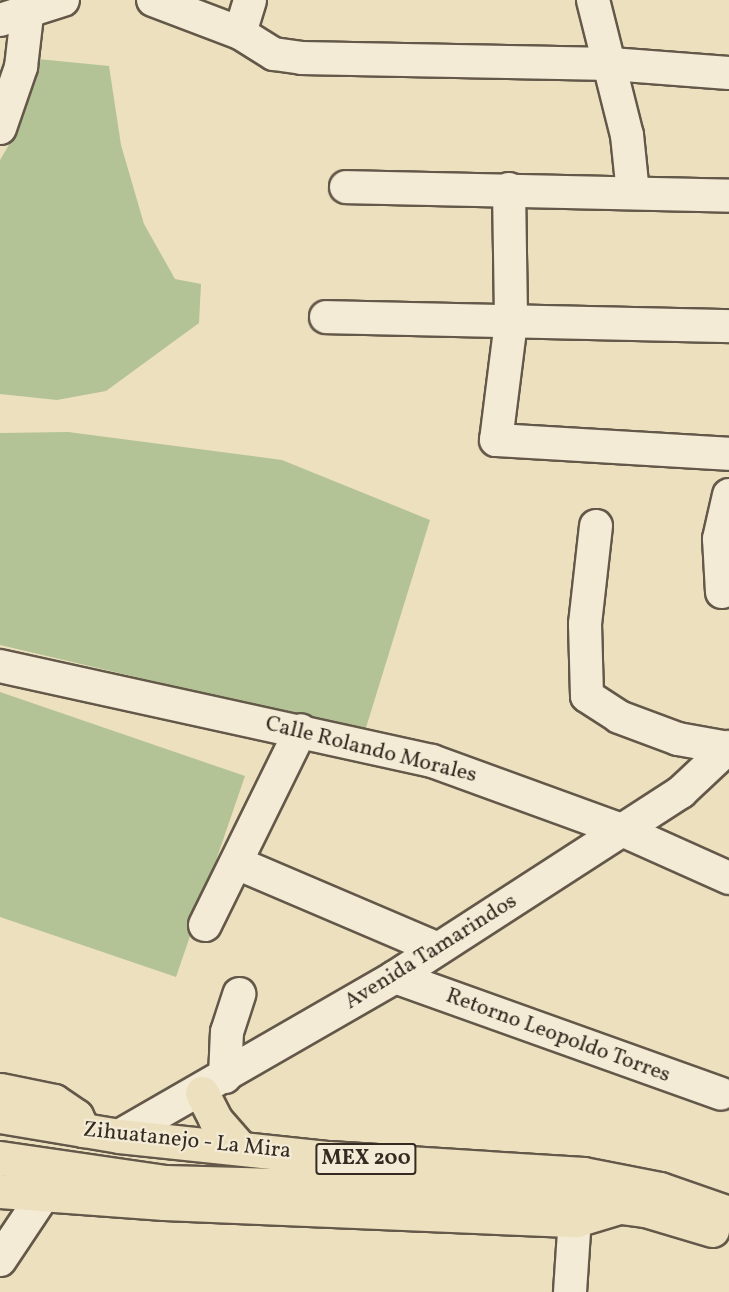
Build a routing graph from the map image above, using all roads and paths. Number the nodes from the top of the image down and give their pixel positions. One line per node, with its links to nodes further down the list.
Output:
1 (63, 0): 5 (street)
2 (250, 0): 6 (street)
3 (594, 0): 7 (street)
4 (163, 1): 6 (street)
5 (14, 17): 9 (street)
6 (240, 33): 7 (street)
7 (611, 64): 8 (street); 12 (street)
8 (729, 73)
9 (0, 128)
10 (346, 187): 11 (street)
11 (509, 189): 12 (street); 15 (street)
12 (633, 193): 13 (street)
13 (729, 196)
14 (326, 317): 15 (street)
15 (511, 322): 16 (street); 17 (street)
16 (729, 326)
17 (729, 454)
18 (729, 495): 20 (street)
19 (596, 526): 23 (street)
20 (722, 592)
21 (0, 666): 22 (street, Calle Rolando Morales)
22 (301, 730): 24 (street, Calle Rolando Morales); 25 (street)
23 (729, 748): 24 (street, Avenida Tamarindos)
24 (624, 831): 26 (street, Calle Rolando Morales); 28 (street, Avenida Tamarindos)
25 (239, 864): 27 (street); 28 (street)
26 (729, 878)
27 (205, 925)
28 (438, 949): 29 (street, Avenida Tamarindos)
29 (396, 977): 31 (street, Avenida Tamarindos); 33 (street, Retorno Leopoldo Torres)
30 (239, 994): 31 (street)
31 (213, 1085): 36 (street, Avenida Tamarindos); 37 (main road)
32 (0, 1090): 35 (main road)
33 (721, 1094)
34 (0, 1116): 35 (main road, Zihuatanejo - La Mira / MEX 200)
35 (83, 1130): 36 (main road, Zihuatanejo - La Mira / MEX 200)
36 (119, 1136): 37 (main road, Zihuatanejo - La Mira / MEX 200); 38 (main road)
37 (238, 1145): 42 (main road, Zihuatanejo - La Mira / MEX 200)
38 (15, 1161): 41 (main road, Zihuatanejo - La Mira / MEX 200)
39 (0, 1191): 40 (main road)
40 (44, 1194): 41 (main road); 44 (street)
41 (576, 1210): 43 (main road, Zihuatanejo - La Mira / MEX 200); 45 (street)
42 (729, 1213)
43 (729, 1236)
44 (0, 1260)
45 (570, 1292)

